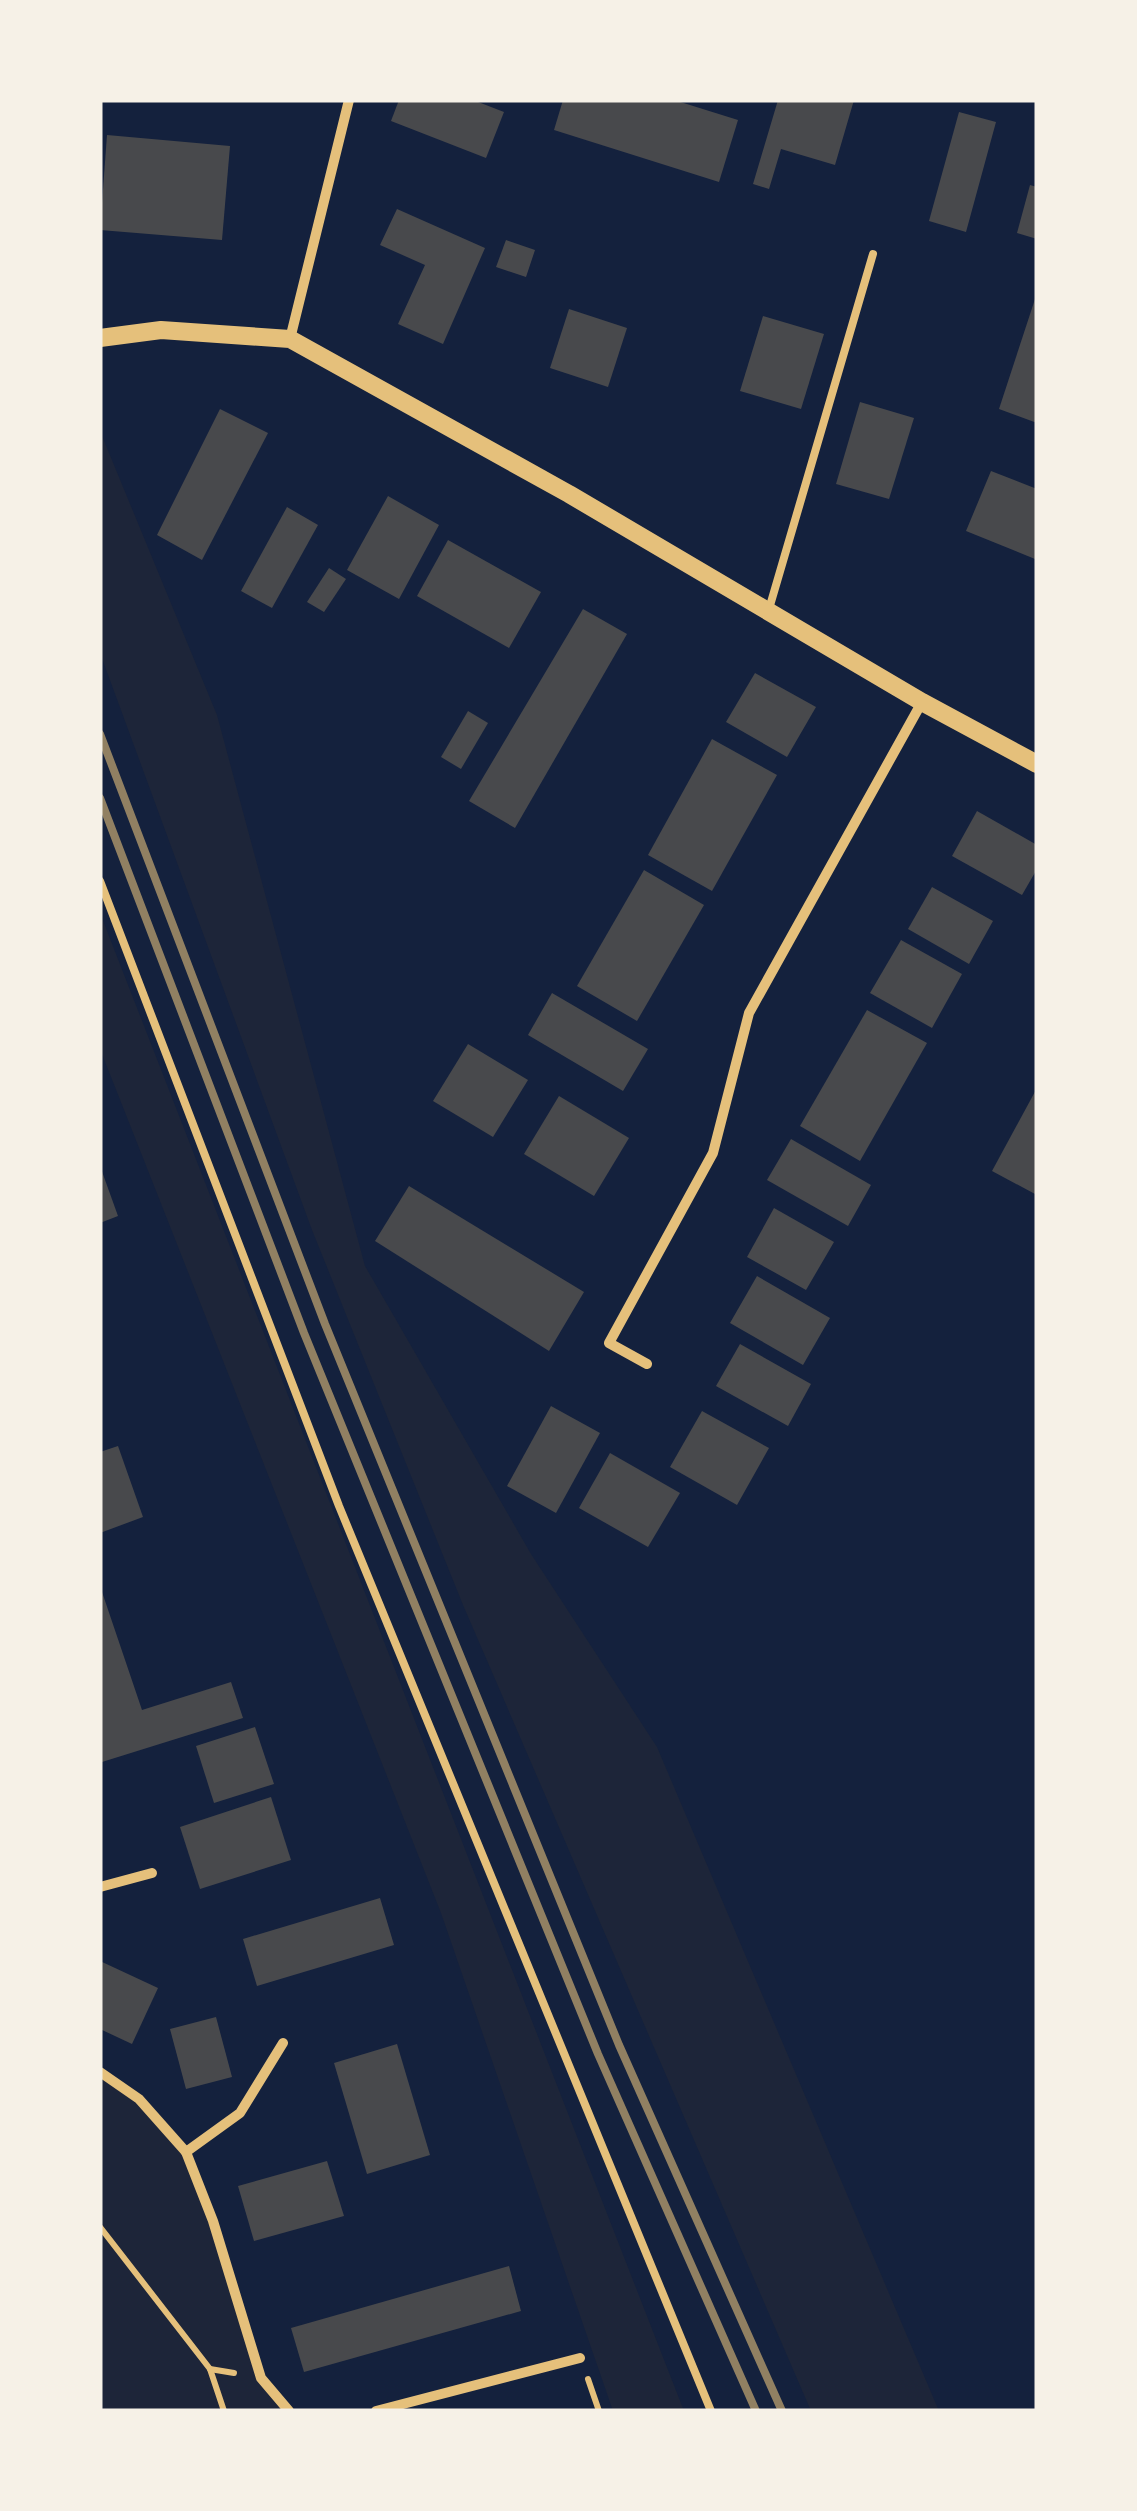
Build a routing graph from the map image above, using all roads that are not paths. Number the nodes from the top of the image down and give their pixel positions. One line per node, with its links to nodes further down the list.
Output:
1 (350, 100): 4 (street)
2 (873, 254): 5 (lane)
3 (100, 338): 4 (street)
4 (290, 339): 5 (street)
5 (768, 609): 6 (street)
6 (922, 702): 7 (street); 9 (street)
7 (1037, 764)
8 (100, 880): 18 (lane)
9 (646, 1364)
10 (152, 1873): 11 (street)
11 (100, 1886)
12 (283, 2043): 14 (street)
13 (100, 2072): 14 (street)
14 (186, 2152): 16 (street)
15 (580, 2358): 17 (street)
16 (289, 2411)
17 (376, 2411)
18 (712, 2411)

